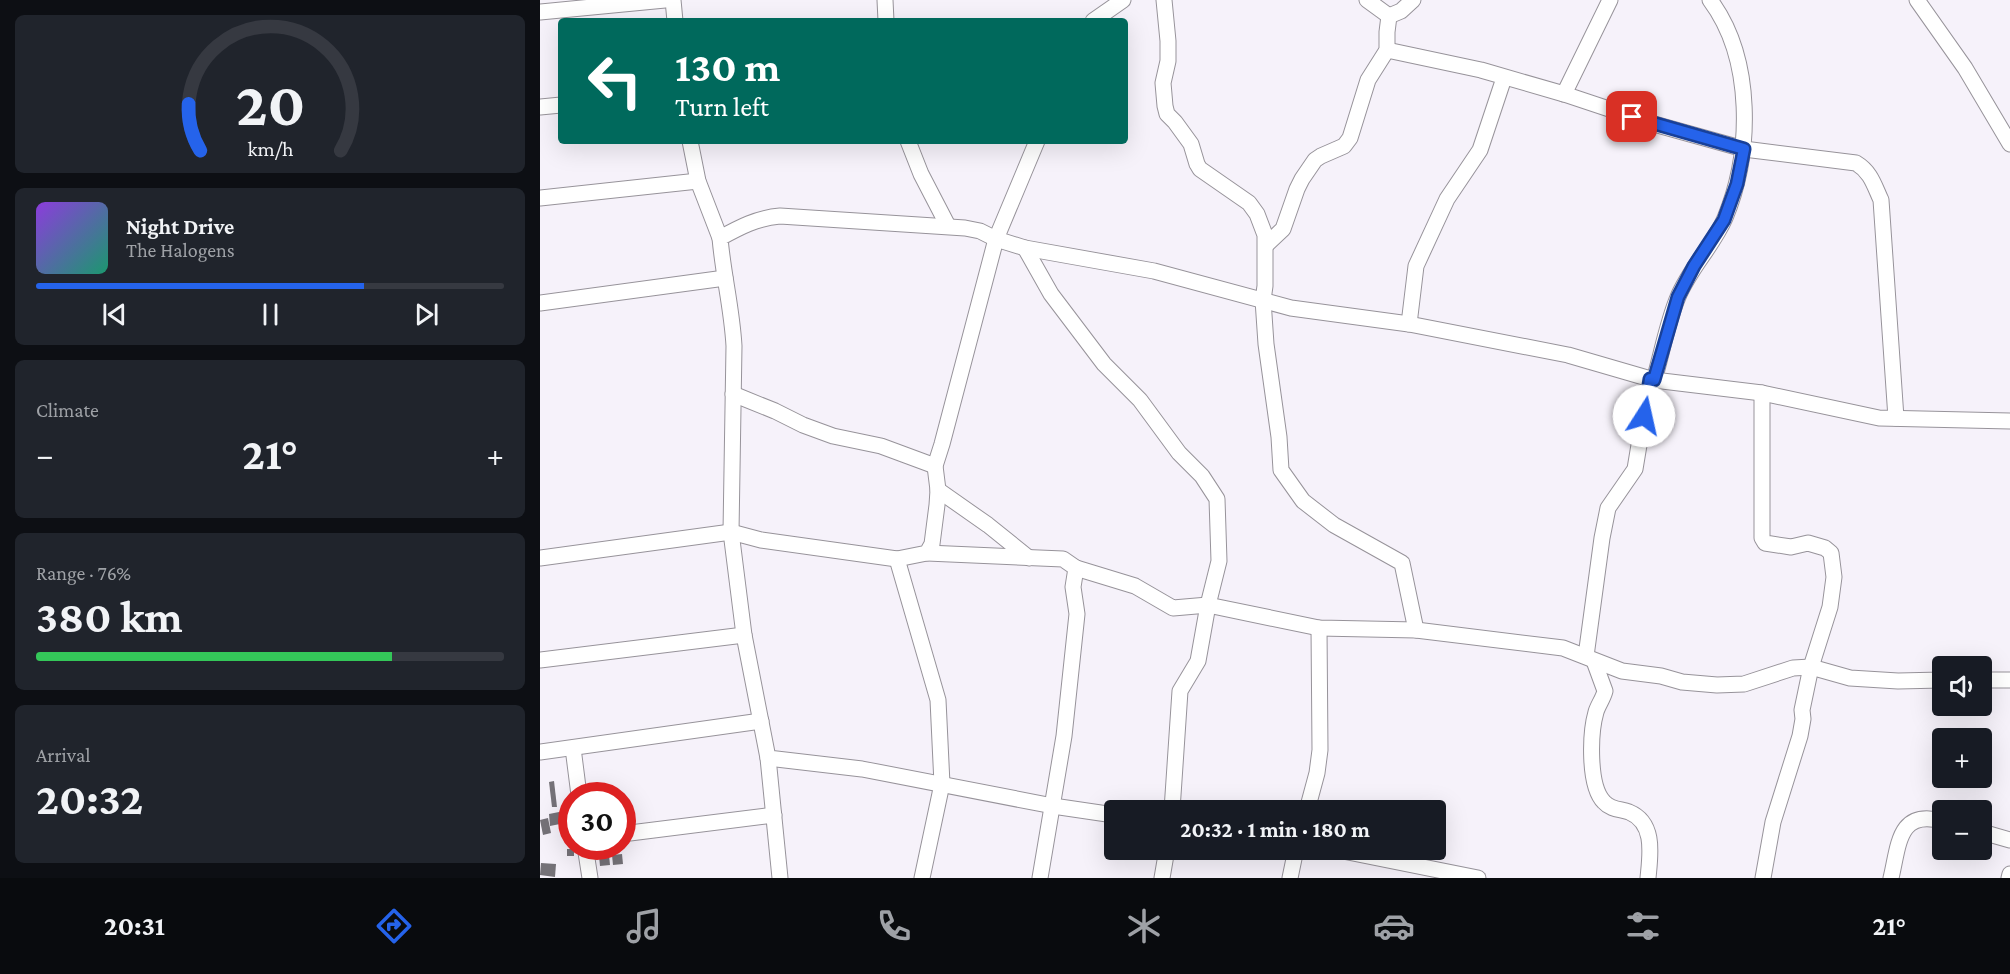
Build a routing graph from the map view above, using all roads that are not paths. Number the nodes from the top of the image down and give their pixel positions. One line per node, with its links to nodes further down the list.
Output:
1 (665, 0): 11 (street)
2 (673, 0): 13 (street)
3 (885, 0): 14 (street)
4 (1123, 0): 15 (street)
5 (1164, 0): 31 (street)
6 (1367, 0): 12 (street)
7 (1413, 0): 12 (street)
8 (1610, 0): 18 (street)
9 (1710, 0): 25 (street)
10 (1917, 0): 24 (street)
11 (540, 12)
12 (1389, 16): 16 (street)
13 (675, 18)
14 (886, 18)
15 (1097, 18)
16 (1387, 50): 17 (street); 31 (street)
17 (1504, 78): 18 (street); 36 (street)
18 (1564, 94): 25 (street)
19 (558, 105): 20 (street)
20 (540, 107)
21 (691, 144): 26 (street)
22 (909, 144): 28 (street)
23 (1036, 144): 30 (street)
24 (2010, 144)
25 (1744, 149): 37 (street); 40 (street)
26 (698, 181): 27 (street); 29 (street)
27 (540, 198)
28 (948, 226): 29 (street); 30 (street)
29 (720, 238): 33 (street)
30 (996, 239): 32 (street); 42 (street)
31 (1266, 245): 34 (street)
32 (1025, 248): 34 (street); 50 (street)
33 (725, 278): 35 (street); 39 (street)
34 (1263, 300): 36 (street); 52 (street)
35 (540, 303)
36 (1409, 324): 37 (street)
37 (1652, 379): 38 (street); 54 (street)
38 (1762, 393): 40 (street); 56 (street)
39 (733, 394): 42 (street); 44 (street)
40 (1896, 418): 41 (street)
41 (2010, 421)
42 (935, 466): 43 (street)
43 (938, 490): 45 (street); 47 (street)
44 (731, 532): 46 (street); 48 (street); 53 (street)
45 (927, 553): 47 (street); 48 (street)
46 (540, 558)
47 (1029, 558): 49 (street)
48 (897, 559): 65 (street)
49 (1076, 568): 50 (street); 68 (street)
50 (1208, 605): 51 (street); 66 (street)
51 (1319, 628): 52 (street); 67 (street)
52 (1416, 630): 54 (street)
53 (744, 635): 55 (street); 60 (street)
54 (1590, 659): 56 (street); 87 (street)
55 (540, 660)
56 (1811, 667): 57 (street); 88 (street)
57 (1932, 680)
58 (1992, 680): 59 (street)
59 (2010, 680)
60 (761, 720): 61 (street); 63 (street)
61 (573, 747): 62 (street); 64 (street)
62 (540, 752)
63 (768, 758): 65 (street); 70 (street)
64 (577, 782)
65 (942, 784): 68 (street); 82 (street)
66 (1173, 800)
67 (1309, 800)
68 (1053, 806): 69 (street); 83 (street)
69 (1104, 814)
70 (774, 815): 72 (street); 81 (street)
71 (1932, 818): 89 (street)
72 (636, 832)
73 (1992, 835): 74 (street)
74 (2010, 840)
75 (587, 860): 80 (street)
76 (1165, 860): 84 (street)
77 (1294, 860): 85 (street)
78 (1372, 860): 79 (street)
79 (1410, 871): 86 (street)
80 (590, 878)
81 (780, 878)
82 (922, 878)
83 (1040, 878)
84 (1162, 878)
85 (1290, 878)
86 (1478, 878)
87 (1648, 878)
88 (1763, 878)
89 (1891, 878)

